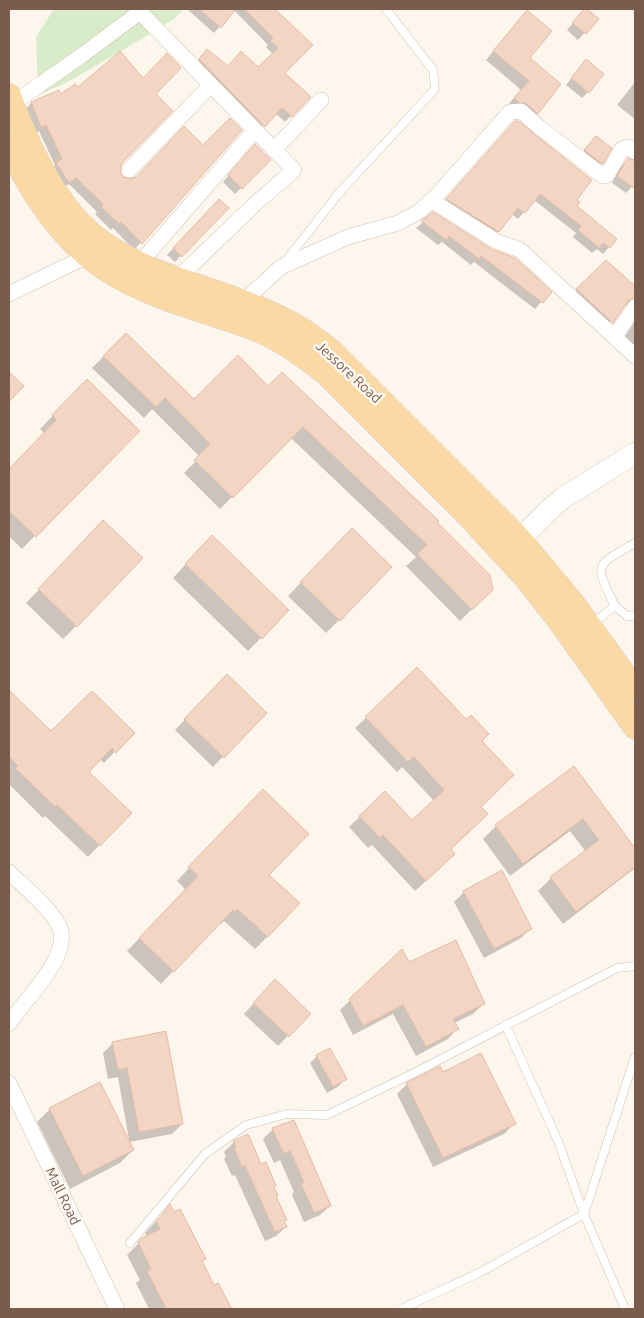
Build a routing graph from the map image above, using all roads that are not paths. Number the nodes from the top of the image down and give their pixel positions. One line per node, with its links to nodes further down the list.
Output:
1 (386, 9): 13 (lane)
2 (211, 85): 3 (street); 5 (street); 9 (street)
3 (10, 100): 11 (main road, Jessore Road)
4 (321, 100): 7 (street)
5 (255, 130): 7 (street); 12 (street)
6 (9, 146): 11 (main road, Jessore Road)
7 (274, 150): 14 (street)
8 (635, 152): 10 (street)
9 (129, 170)
10 (431, 200): 13 (street); 18 (street)
11 (93, 248): 12 (main road, Jessore Road); 15 (street); 22 (main road, Jessore Road)
12 (139, 264): 14 (main road, Jessore Road)
13 (281, 268): 16 (street)
14 (176, 280): 16 (main road, Jessore Road)
15 (9, 294)
16 (243, 302): 22 (main road, Jessore Road)
17 (635, 307): 18 (street)
18 (616, 336): 19 (street)
19 (635, 356)
20 (635, 453): 22 (street)
21 (635, 543): 23 (lane)
22 (512, 547): 25 (main road, Jessore Road); 27 (main road, Jessore Road)
23 (615, 606): 24 (lane); 25 (lane)
24 (635, 616)
25 (589, 626): 26 (main road, Jessore Road)
26 (635, 690)
27 (635, 727)
28 (9, 872): 30 (street)
29 (635, 966): 31 (lane)
30 (9, 1024)
31 (506, 1026): 34 (lane); 35 (lane)
32 (635, 1057): 34 (lane)
33 (9, 1083): 36 (street, Mall Road)
34 (584, 1214): 37 (lane); 38 (lane)
35 (130, 1243)
36 (117, 1309)
37 (401, 1309)
38 (625, 1309)

